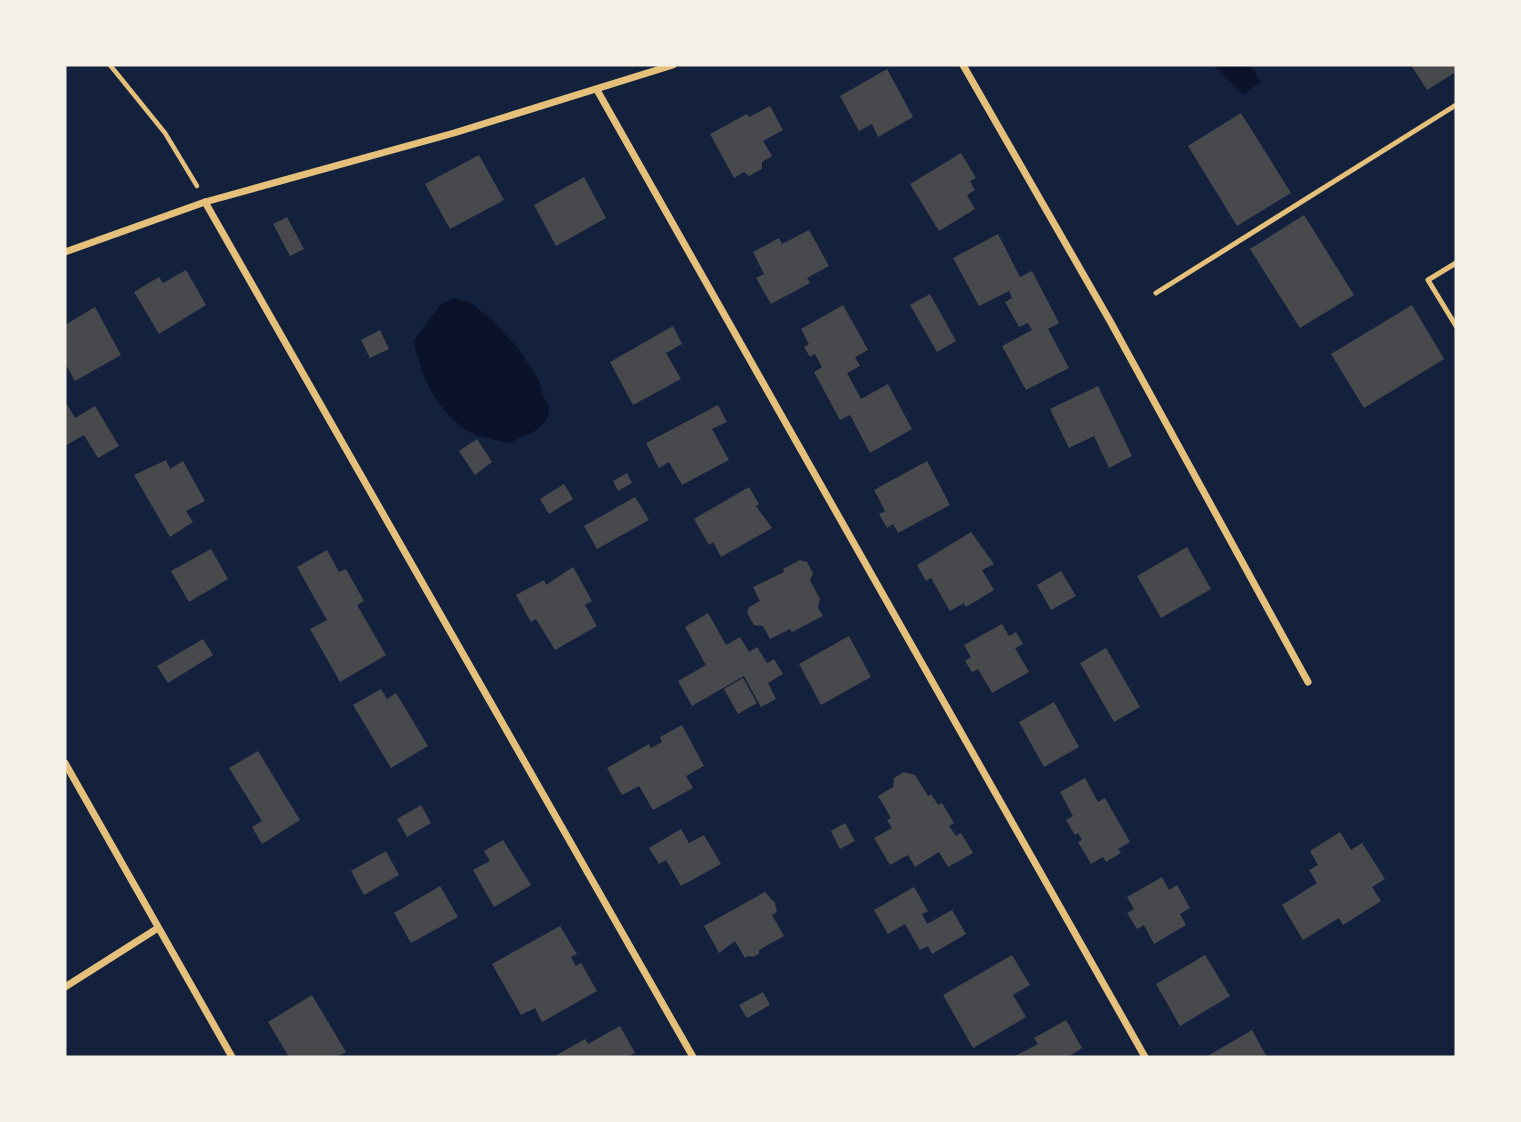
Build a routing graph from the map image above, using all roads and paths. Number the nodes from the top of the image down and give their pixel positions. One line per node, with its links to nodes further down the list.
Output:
1 (110, 65): 6 (path)
2 (673, 65): 4 (street)
3 (963, 65): 11 (street)
4 (597, 90): 6 (street); 17 (street)
5 (1456, 105): 9 (lane)
6 (205, 202): 7 (street); 16 (street)
7 (65, 252)
8 (1456, 263): 10 (lane)
9 (1156, 293)
10 (1456, 326)
11 (1308, 682)
12 (65, 763): 13 (street)
13 (158, 929): 14 (street); 15 (street)
14 (65, 986)
15 (232, 1057)
16 (693, 1057)
17 (1145, 1057)

